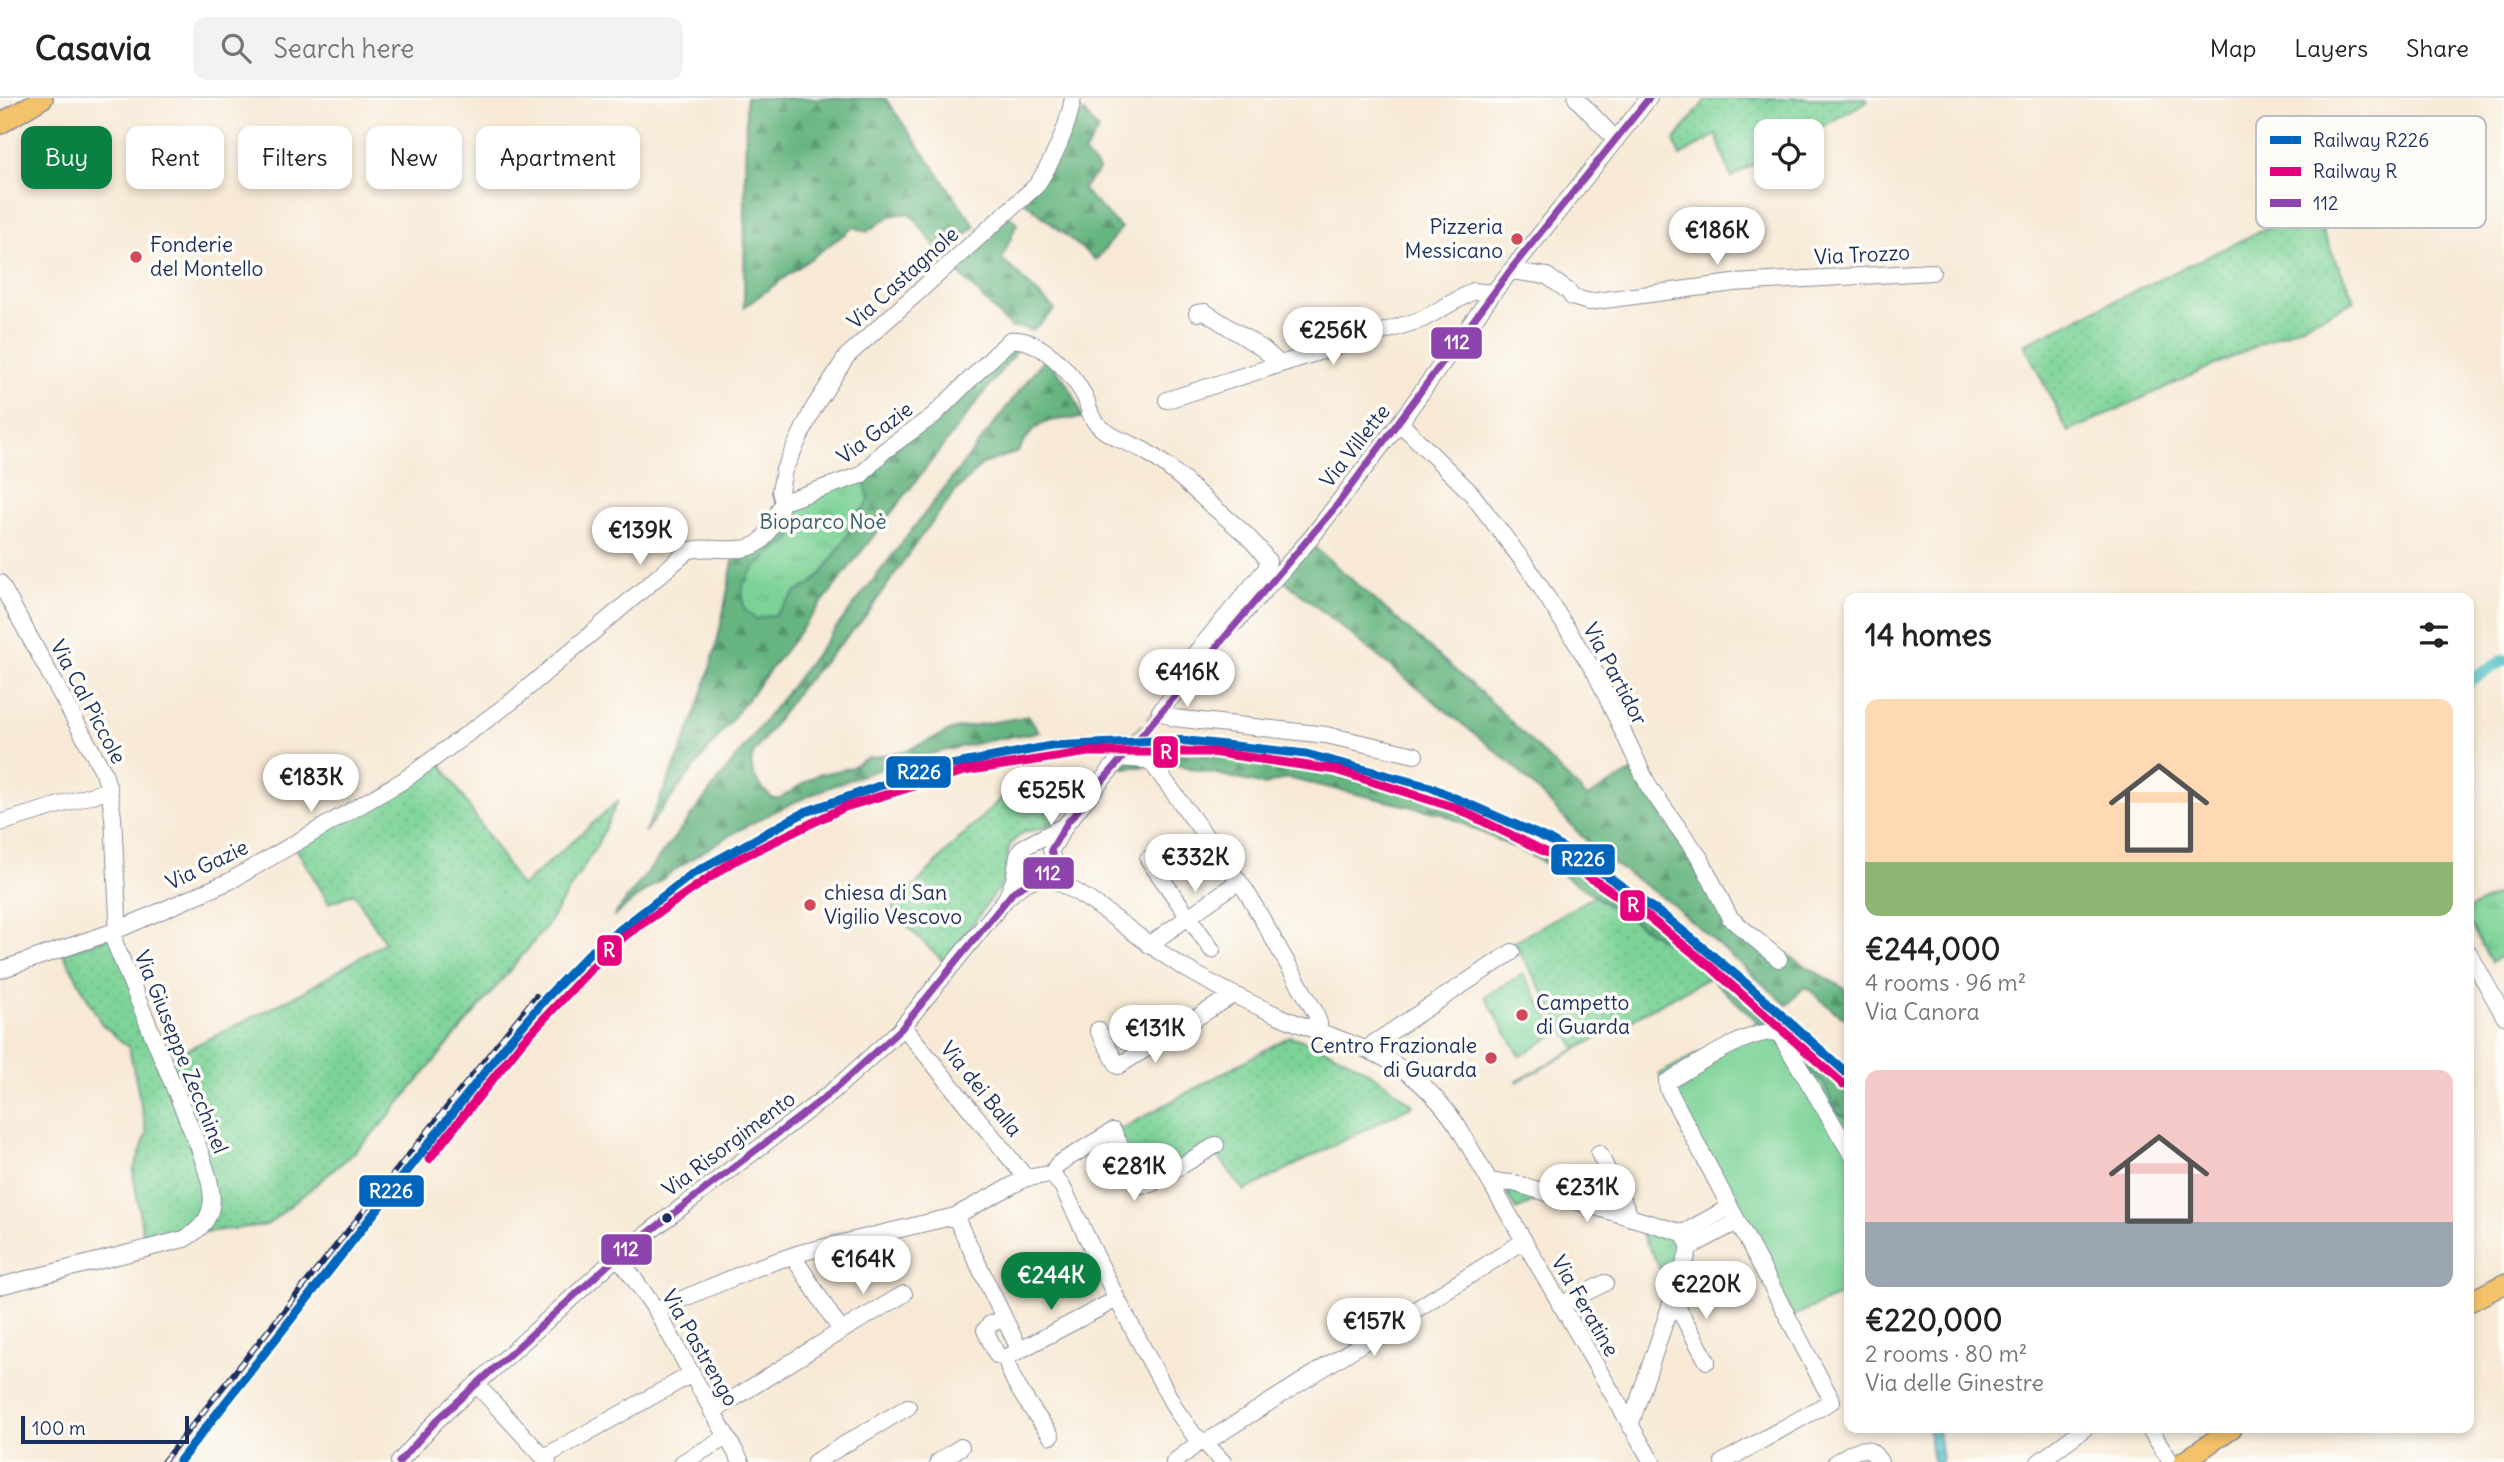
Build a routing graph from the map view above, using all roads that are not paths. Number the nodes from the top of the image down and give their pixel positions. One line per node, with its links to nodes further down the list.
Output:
1 (43, 98): 5 (main road)
2 (1073, 98): 14 (street, Via Castagnole)
3 (1576, 98): 6 (street)
4 (1649, 98): 6 (street, Via Villette)
5 (0, 124)
6 (1616, 140): 7 (street, Via Villette)
7 (1511, 271): 8 (street, Via Trozzo); 9 (street, Via Villette)
8 (1932, 272)
9 (1493, 293): 11 (street); 13 (street, Via Villette)
10 (1197, 313): 11 (street)
11 (1280, 365): 12 (street)
12 (1167, 400)
13 (1403, 418): 16 (street, Via Villette); 34 (street, Via Partidor)
14 (783, 502): 16 (street, Via Gazie); 30 (street, Via Gazie)
15 (0, 583): 18 (street, Via Cal Piccole)
16 (1184, 682): 17 (street, Via Villette)
17 (1415, 755)
18 (109, 790): 20 (street); 30 (street, Via Cal Piccole)
19 (1067, 823): 21 (street, Via Risorgimento); 22 (street, Via Risorgimento); 41 (street, Via Risorgimento)
20 (0, 824)
21 (1033, 842): 22 (street); 24 (street, Via Risorgimento)
22 (1052, 855): 25 (street, Via Risorgimento); 27 (street, Via Feratine)
23 (1148, 859): 29 (street)
24 (1017, 862): 25 (street); 28 (street, Via Risorgimento)
25 (1040, 878): 27 (street, Via Feratine); 28 (street, Via Risorgimento)
26 (1232, 886): 29 (street)
27 (1075, 890): 31 (street, Via Feratine)
28 (1005, 900): 39 (street, Via Risorgimento)
29 (1188, 917): 31 (street); 32 (street)
30 (115, 931): 36 (street, Via Gazie); 58 (street, Via Giuseppe Zecchinel)
31 (1149, 945): 37 (street, Via Feratine)
32 (1212, 950)
33 (1512, 952): 42 (street)
34 (1779, 959)
35 (2474, 962): 38 (street)
36 (0, 971)
37 (1233, 995): 40 (street); 41 (street, Via Feratine)
38 (2504, 1016)
39 (903, 1026): 47 (street, Via dei Balla); 54 (street, Via Risorgimento)
40 (1098, 1030)
41 (1319, 1030): 42 (street, Via Feratine)
42 (1370, 1049): 48 (street, Via Feratine)
43 (1844, 1142): 49 (street)
44 (1216, 1145): 46 (street)
45 (1599, 1153): 51 (street)
46 (1051, 1174): 47 (street); 61 (street)
47 (1026, 1178): 50 (street)
48 (1490, 1184): 51 (street); 53 (street, Via Feratine)
49 (1734, 1215): 52 (street); 90 (street)
50 (955, 1216): 55 (street); 65 (street)
51 (1631, 1217): 52 (street)
52 (1686, 1240): 60 (street)
53 (1524, 1241): 63 (street, Via Feratine); 79 (street)
54 (618, 1256): 64 (street, Via Pastrengo); 70 (street, Via Risorgimento)
55 (793, 1256): 64 (street); 66 (street)
56 (1605, 1283): 63 (street)
57 (2504, 1284): 62 (main road)
58 (0, 1286)
59 (904, 1294): 66 (street)
60 (1673, 1298): 68 (street); 73 (street)
61 (1117, 1299): 67 (street); 79 (street)
62 (2474, 1299)
63 (1560, 1305): 73 (street, Via Feratine)
64 (656, 1310): 69 (street, Via Pastrengo)
65 (1003, 1319): 67 (street); 67 (street)
66 (841, 1331): 72 (street)
67 (1013, 1353): 77 (street)
68 (1707, 1361)
69 (690, 1375): 72 (street, Via Pastrengo); 81 (street)
70 (477, 1384): 81 (street); 82 (street, Via Risorgimento)
71 (908, 1407): 85 (street)
72 (712, 1412): 78 (street, Via Pastrengo)
73 (1630, 1426): 89 (street, Via Feratine)
74 (2078, 1433): 93 (street)
75 (2153, 1433): 94 (street)
76 (2225, 1433): 95 (main road)
77 (1051, 1436)
78 (727, 1437): 83 (street); 84 (street, Via Pastrengo)
79 (1203, 1442): 87 (street); 88 (street)
80 (961, 1447): 86 (street)
81 (546, 1459)
82 (399, 1462)
83 (683, 1462)
84 (741, 1462)
85 (815, 1462)
86 (938, 1462)
87 (1174, 1462)
88 (1223, 1462)
89 (1652, 1462)
90 (1723, 1462)
91 (1836, 1462): 92 (street)
92 (1880, 1462)
93 (2039, 1462)
94 (2171, 1462)
95 (2183, 1462)

